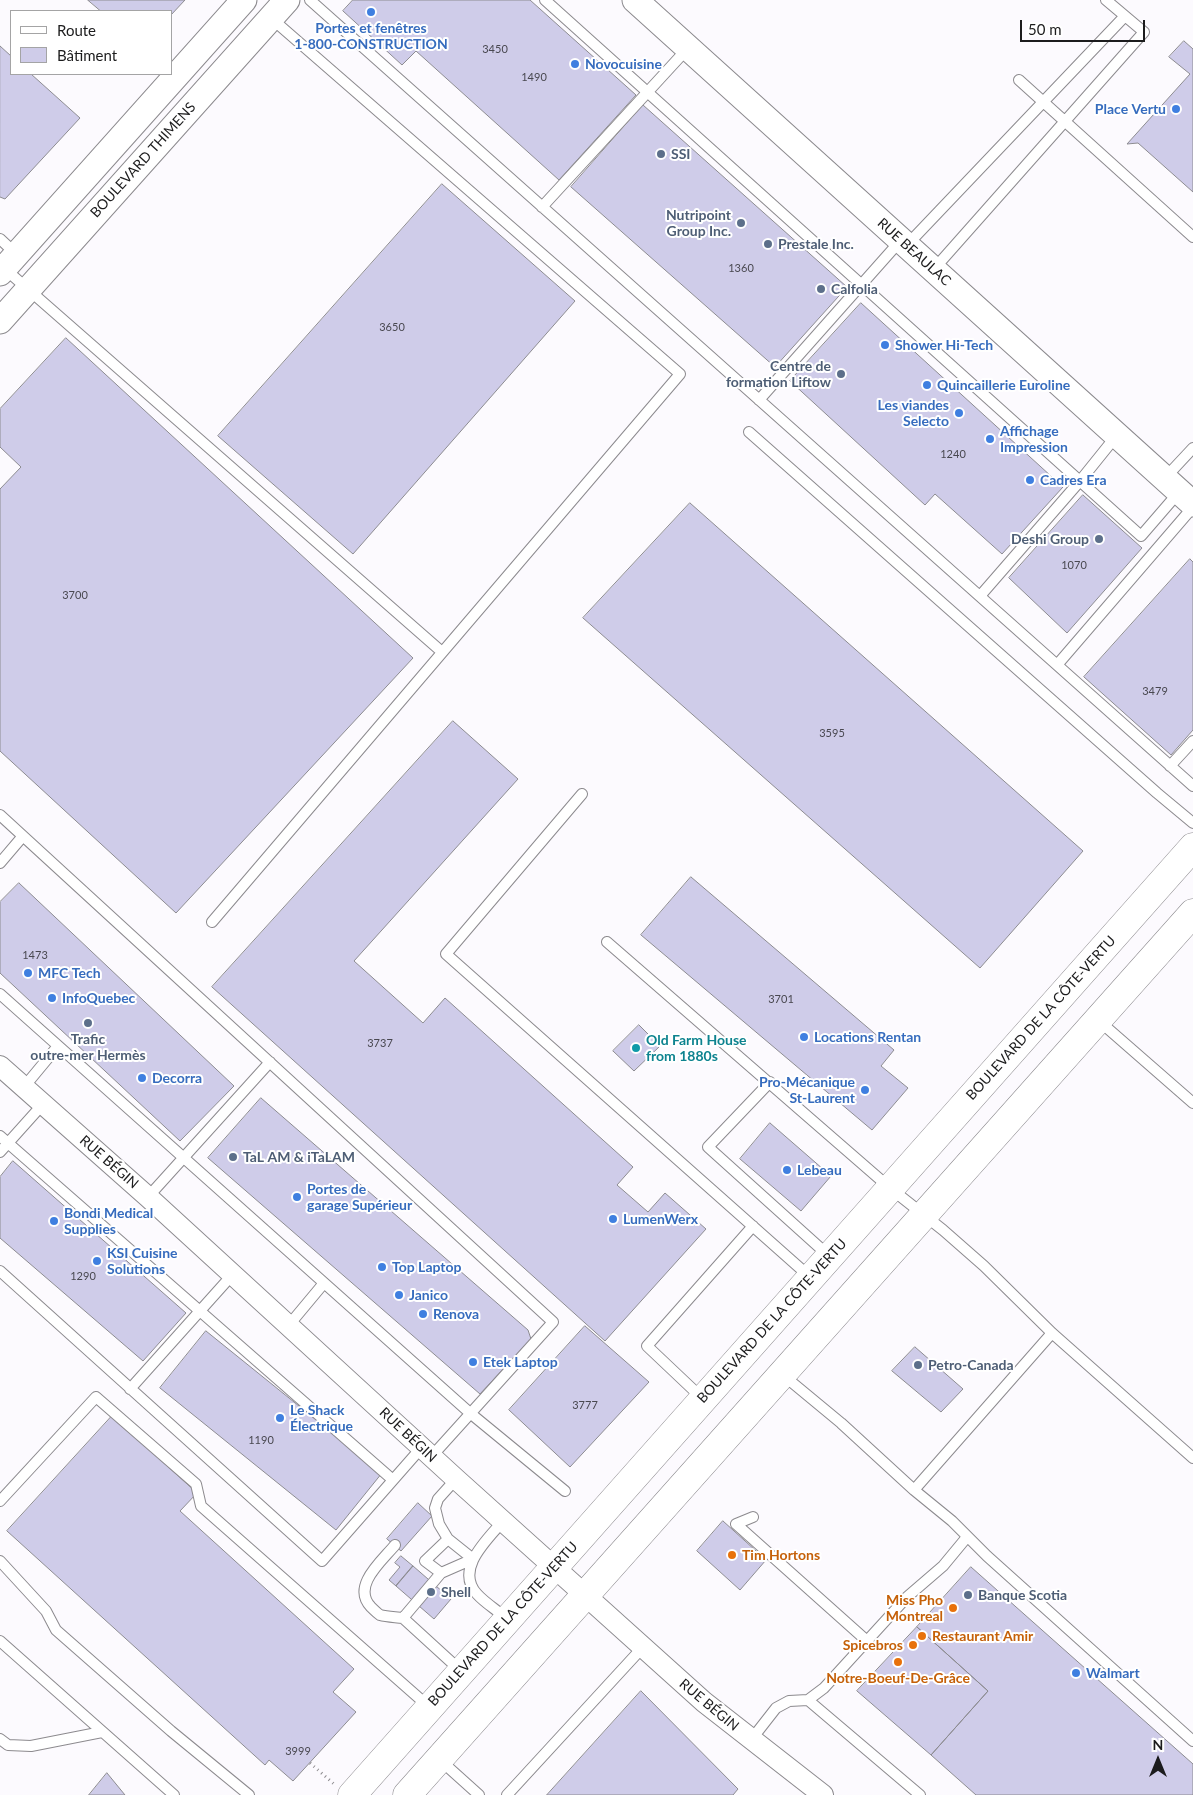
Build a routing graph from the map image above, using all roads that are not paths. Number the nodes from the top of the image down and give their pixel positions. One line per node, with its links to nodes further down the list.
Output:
1 (244, 0): 16 (street)
2 (310, 0): 13 (lane)
3 (545, 0): 10 (lane)
4 (634, 0): 8 (street, RUE BEAULAC)
5 (1106, 0): 7 (lane)
6 (279, 9): 19 (street, BOULEVARD THIMENS); 28 (lane)
7 (1125, 16): 11 (lane); 12 (lane)
8 (688, 48): 10 (lane); 15 (street, RUE BEAULAC)
9 (1019, 80): 11 (lane)
10 (647, 92): 13 (lane); 18 (lane)
11 (1043, 102): 12 (lane); 15 (lane)
12 (1064, 122): 14 (lane); 17 (lane)
13 (542, 207): 21 (lane)
14 (1193, 237)
15 (903, 243): 17 (street, RUE BEAULAC); 18 (lane)
16 (5, 259): 19 (lane)
17 (933, 269): 23 (street, RUE BEAULAC)
18 (862, 285): 21 (lane); 25 (lane)
19 (28, 289): 20 (street, BOULEVARD THIMENS); 28 (lane)
20 (0, 321)
21 (759, 400): 27 (lane)
22 (749, 432): 35 (lane)
23 (1117, 435): 25 (lane); 26 (street, RUE BEAULAC)
24 (1193, 448): 26 (lane)
25 (1080, 481): 26 (lane); 27 (lane)
26 (1183, 496): 29 (lane)
27 (980, 596): 29 (lane)
28 (442, 652): 40 (lane)
29 (1057, 665): 31 (lane)
30 (1193, 741): 31 (lane)
31 (1170, 766): 32 (lane)
32 (1193, 786)
33 (582, 794): 57 (lane)
34 (0, 815): 36 (lane)
35 (1193, 823)
36 (24, 836): 38 (lane); 45 (lane)
37 (1193, 847): 54 (main road, BOULEVARD DE LA CÔTE-VERTU)
38 (0, 864)
39 (1193, 913): 43 (main road)
40 (212, 922)
41 (607, 942): 47 (lane)
42 (0, 994): 44 (lane)
43 (1098, 1020): 49 (lane); 56 (main road)
44 (58, 1046): 48 (lane); 53 (lane)
45 (270, 1062): 53 (lane); 69 (lane)
46 (0, 1066): 48 (street, RUE BÉGIN)
47 (770, 1082): 54 (lane); 58 (lane)
48 (24, 1087): 50 (street, RUE BÉGIN)
49 (1193, 1103)
50 (43, 1104): 51 (lane); 55 (street, RUE BÉGIN)
51 (4, 1140): 52 (lane); 63 (lane)
52 (0, 1152)
53 (183, 1157): 55 (lane); 62 (lane)
54 (890, 1188): 56 (lane); 58 (main road, BOULEVARD DE LA CÔTE-VERTU)
55 (148, 1196): 60 (street, RUE BÉGIN)
56 (924, 1216): 65 (lane); 66 (main road)
57 (753, 1226): 61 (lane); 68 (lane)
58 (830, 1256): 61 (main road, BOULEVARD DE LA CÔTE-VERTU)
59 (0, 1271): 67 (lane)
60 (233, 1274): 63 (lane); 64 (street, RUE BÉGIN)
61 (811, 1277): 68 (main road, BOULEVARD DE LA CÔTE-VERTU)
62 (324, 1283): 64 (lane); 69 (lane)
63 (200, 1311): 67 (lane); 73 (lane)
64 (289, 1326): 70 (street, RUE BÉGIN)
65 (1052, 1333): 71 (lane); 74 (lane)
66 (783, 1374): 74 (lane); 88 (main road)
67 (130, 1389): 73 (lane)
68 (703, 1399): 86 (main road, BOULEVARD DE LA CÔTE-VERTU)
69 (470, 1413): 70 (lane); 75 (lane)
70 (427, 1452): 72 (street, RUE BÉGIN); 73 (lane)
71 (1193, 1458)
72 (456, 1479): 76 (lane); 80 (street, RUE BÉGIN)
73 (393, 1480)
74 (914, 1490): 81 (lane)
75 (565, 1491)
76 (438, 1499): 78 (lane); 82 (lane)
77 (0, 1501): 96 (lane)
78 (426, 1510)
79 (753, 1517): 91 (lane)
80 (503, 1521): 84 (lane); 86 (street, RUE BÉGIN)
81 (967, 1537): 91 (lane); 100 (lane)
82 (448, 1539): 84 (lane); 87 (lane)
83 (395, 1546): 89 (lane)
84 (474, 1559): 87 (lane); 90 (lane)
85 (0, 1561): 104 (lane)
86 (554, 1566): 88 (street, RUE BÉGIN); 90 (main road, BOULEVARD DE LA CÔTE-VERTU)
87 (442, 1573): 89 (lane)
88 (585, 1595): 93 (street, RUE BÉGIN); 101 (main road)
89 (403, 1618): 94 (lane)
90 (508, 1620): 94 (main road, BOULEVARD DE LA CÔTE-VERTU)
91 (867, 1641): 95 (lane)
92 (0, 1642): 97 (lane)
93 (643, 1647): 99 (street, RUE BÉGIN); 107 (lane)
94 (461, 1671): 96 (main road, BOULEVARD DE LA CÔTE-VERTU)
95 (808, 1700): 99 (lane); 109 (lane)
96 (429, 1707): 102 (main road, BOULEVARD DE LA CÔTE-VERTU)
97 (102, 1732): 98 (lane); 103 (lane)
98 (0, 1739)
99 (751, 1740): 108 (street, RUE BÉGIN)
100 (1193, 1741)
101 (439, 1759): 105 (main road); 106 (lane)
102 (345, 1792)
103 (174, 1795)
104 (249, 1795)
105 (407, 1795)
106 (478, 1795)
107 (507, 1795)
108 (823, 1795)
109 (920, 1795)

